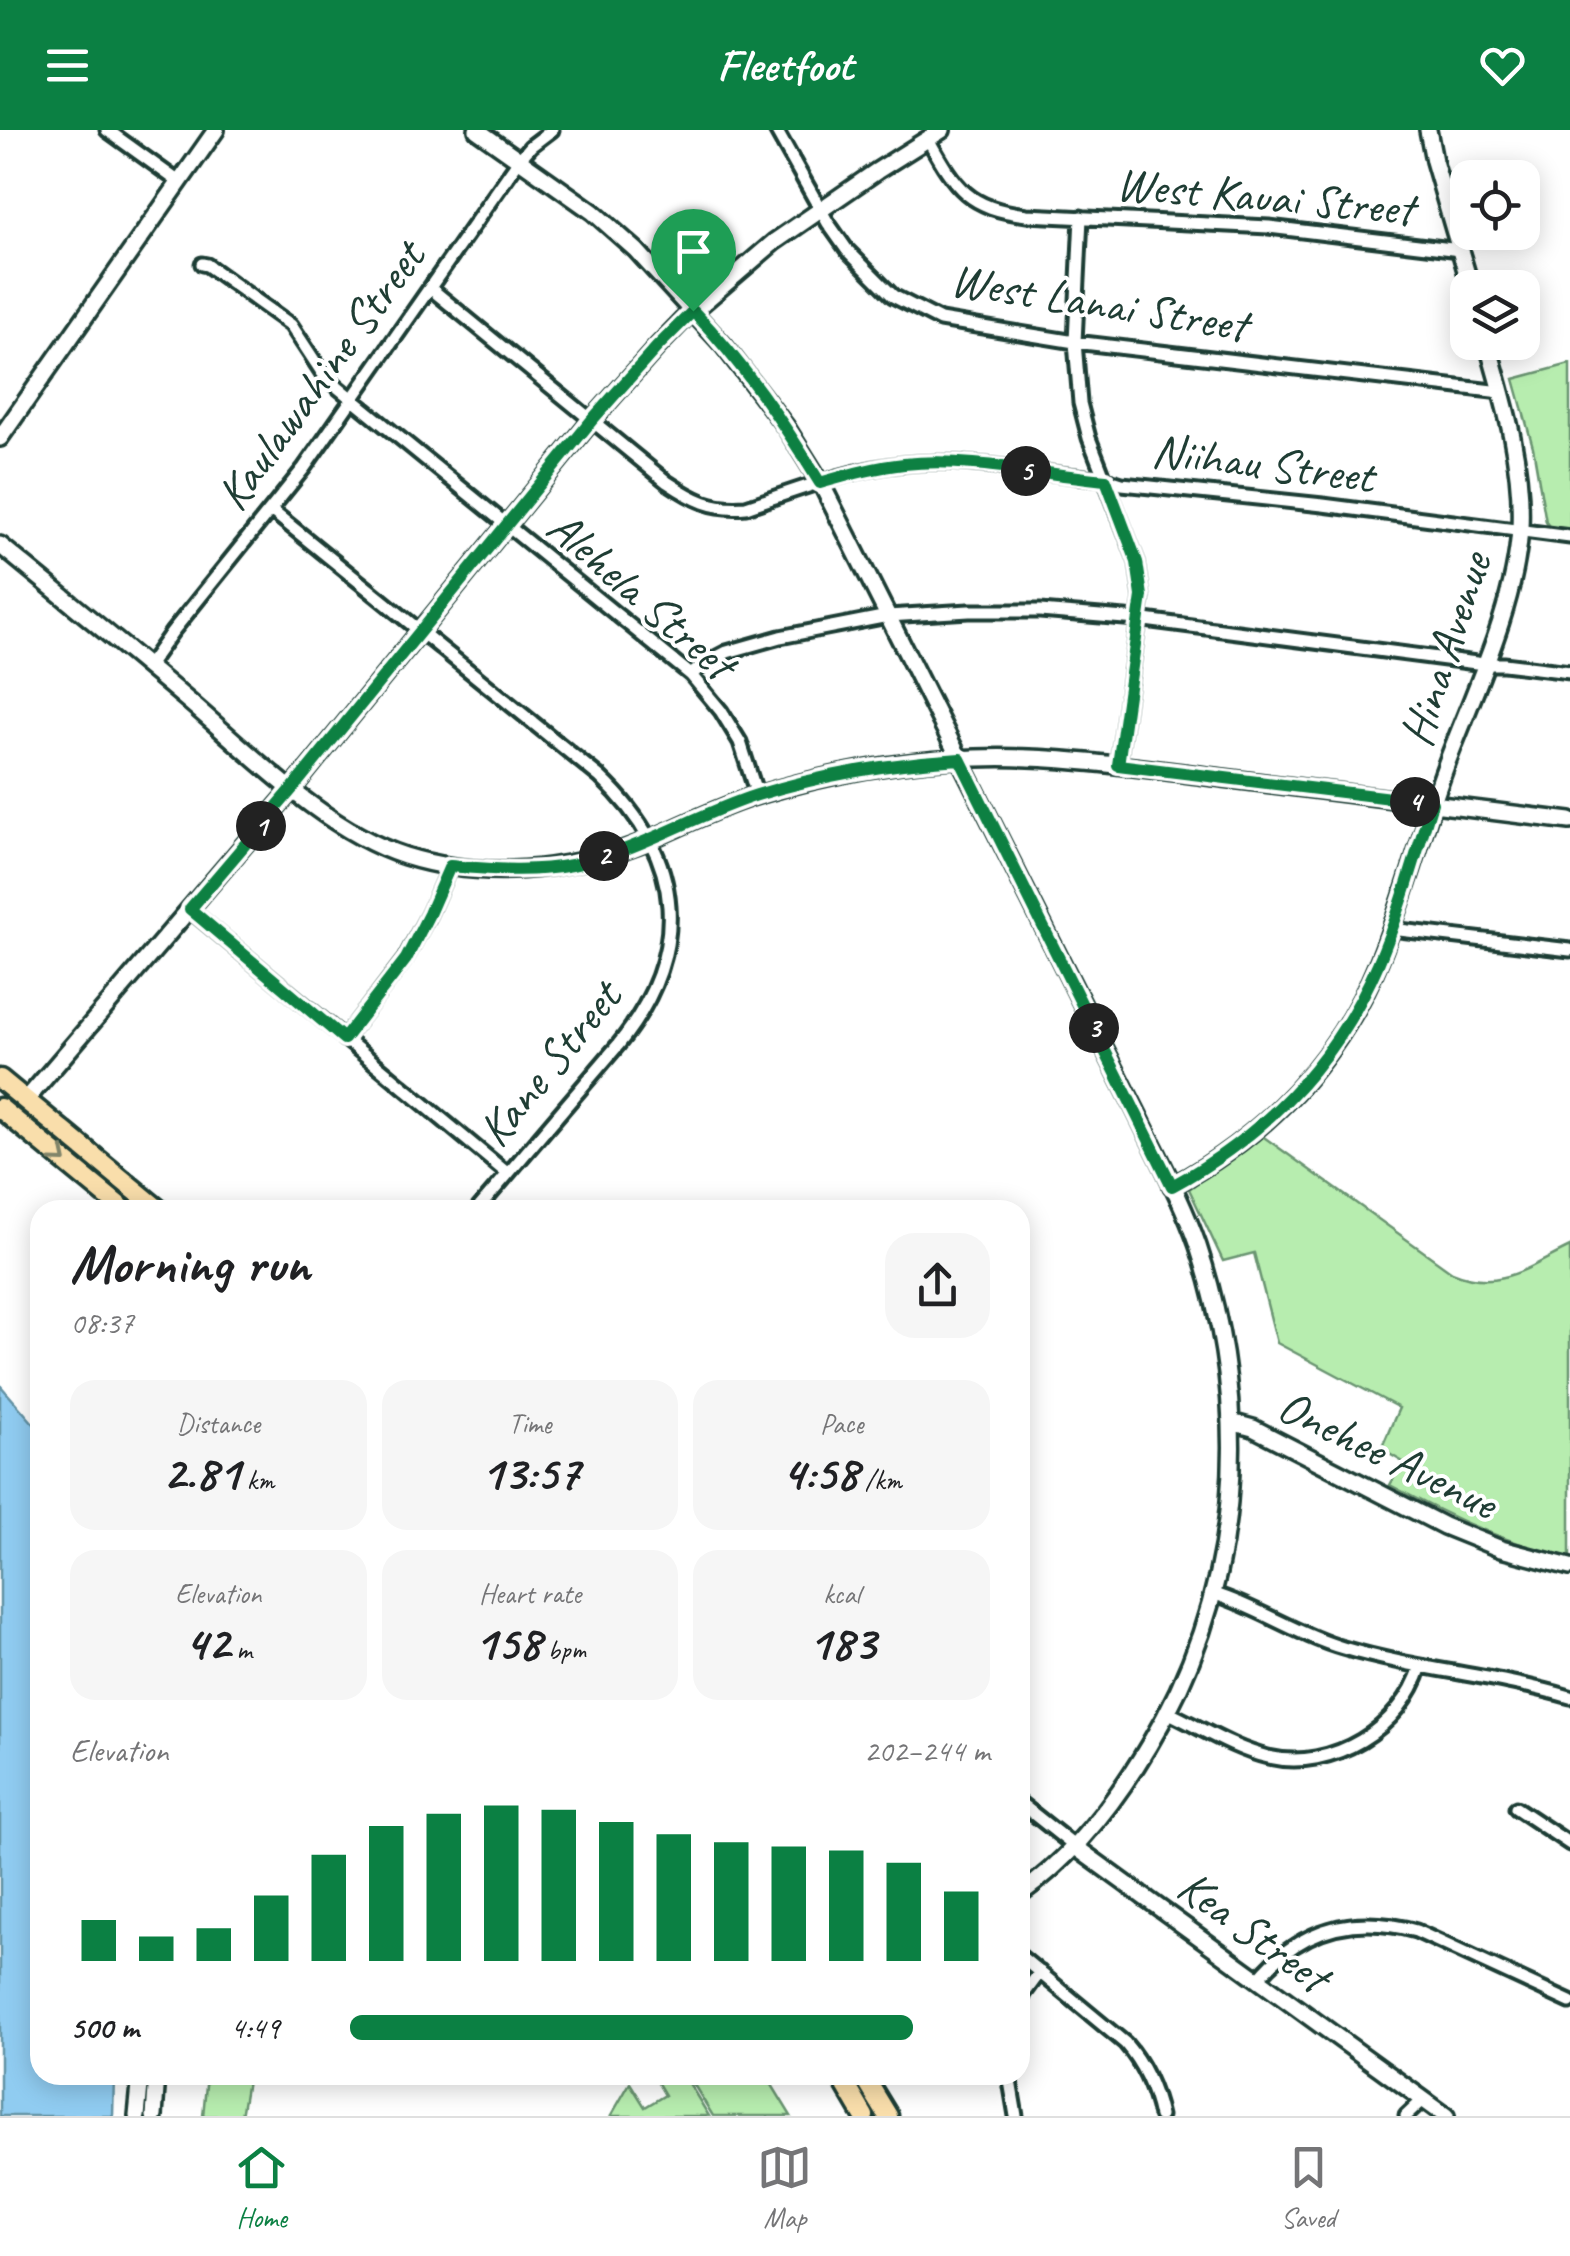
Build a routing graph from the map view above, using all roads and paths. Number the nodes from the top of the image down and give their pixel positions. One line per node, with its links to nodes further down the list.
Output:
1 (107, 130): 10 (street)
2 (216, 130): 10 (street)
3 (477, 130): 9 (street)
4 (552, 130): 9 (street, Kaulawahine Street)
5 (776, 130): 11 (street, West Lanai Street)
6 (942, 130): 8 (street)
7 (1428, 130): 12 (street)
8 (925, 134): 11 (street); 13 (street, West Kauai Street)
9 (520, 160): 18 (street, Kaulawahine Street); 19 (street)
10 (179, 182): 25 (street)
11 (821, 210): 19 (street); 20 (street, West Lanai Street)
12 (1450, 216)
13 (1081, 217): 14 (street, West Kauai Street); 20 (street)
14 (1450, 249)
15 (1460, 250): 17 (street)
16 (202, 264): 23 (street, Alehela Street)
17 (1466, 270)
18 (430, 288): 23 (street, Kaulawahine Street); 24 (street, Niihau Street)
19 (693, 311): 24 (street); 27 (street)
20 (1075, 342): 22 (street, West Lanai Street); 26 (street)
21 (1492, 360): 22 (street, Hina Avenue)
22 (1501, 392): 30 (street, Hina Avenue)
23 (352, 399): 28 (street, Kaulawahine Street); 29 (street, Alehela Street)
24 (592, 420): 27 (street, Niihau Street); 29 (street)
25 (0, 438)
26 (1106, 480): 27 (street, Niihau Street); 30 (street, Niihau Street); 34 (street)
27 (820, 483): 33 (street)
28 (272, 510): 35 (street, Kane Street); 37 (street, Kaulawahine Street)
29 (506, 526): 35 (street); 39 (street, Alehela Street)
30 (1520, 531): 31 (street, Niihau Street); 36 (street, Hina Avenue)
31 (1570, 538)
32 (0, 546): 37 (street)
33 (888, 616): 34 (street); 39 (street); 40 (street)
34 (1137, 619): 36 (street); 41 (street)
35 (421, 630): 42 (street); 46 (street, Kane Street)
36 (1484, 664): 38 (street); 44 (street, Hina Avenue)
37 (148, 666): 42 (street)
38 (1570, 672)
39 (691, 675): 43 (street, Alehela Street)
40 (960, 759): 41 (street); 43 (street); 56 (street)
41 (1118, 765): 44 (street)
42 (292, 789): 47 (street); 48 (street)
43 (758, 795): 46 (street)
44 (1432, 803): 45 (street); 49 (street, Hina Avenue)
45 (1570, 821)
46 (651, 839): 47 (street); 55 (street, Kane Street)
47 (450, 866): 51 (street)
48 (190, 909): 51 (street); 53 (street)
49 (1391, 930): 50 (street); 56 (street, Hina Avenue)
50 (1570, 950)
51 (344, 1039): 55 (street)
52 (0, 1079): 53 (main road)
53 (26, 1100): 54 (main road); 58 (main road)
54 (6, 1113): 57 (main road, one-way to 57)
55 (508, 1174): 59 (street, Kane Street)
56 (1172, 1186): 60 (street)
57 (112, 1200)
58 (148, 1200)
59 (486, 1200)
60 (1231, 1422): 61 (street, Onehee Avenue); 62 (street)
61 (1570, 1568)
62 (1214, 1594): 63 (street); 65 (street)
63 (1421, 1666): 64 (street); 65 (street)
64 (1570, 1697)
65 (1168, 1713): 69 (street)
66 (1516, 1808): 68 (street)
67 (1030, 1811): 69 (street, Kea Street)
68 (1570, 1844)
69 (1074, 1846): 70 (street); 73 (street, Kea Street)
70 (1030, 1886)
71 (1030, 1964): 72 (street)
72 (1040, 1972): 74 (street); 87 (street)
73 (1258, 1980): 75 (street); 81 (street, Kea Street)
74 (1030, 1986)
75 (1570, 2002)
76 (140, 2085): 82 (street)
77 (156, 2085): 83 (street)
78 (846, 2085): 84 (main road)
79 (869, 2085): 85 (main road)
80 (1011, 2085): 86 (street)
81 (1423, 2100): 88 (street); 89 (street, Kea Street)
82 (137, 2116)
83 (154, 2116)
84 (864, 2116)
85 (888, 2116)
86 (1016, 2116)
87 (1160, 2116)
88 (1406, 2116)
89 (1446, 2116)

